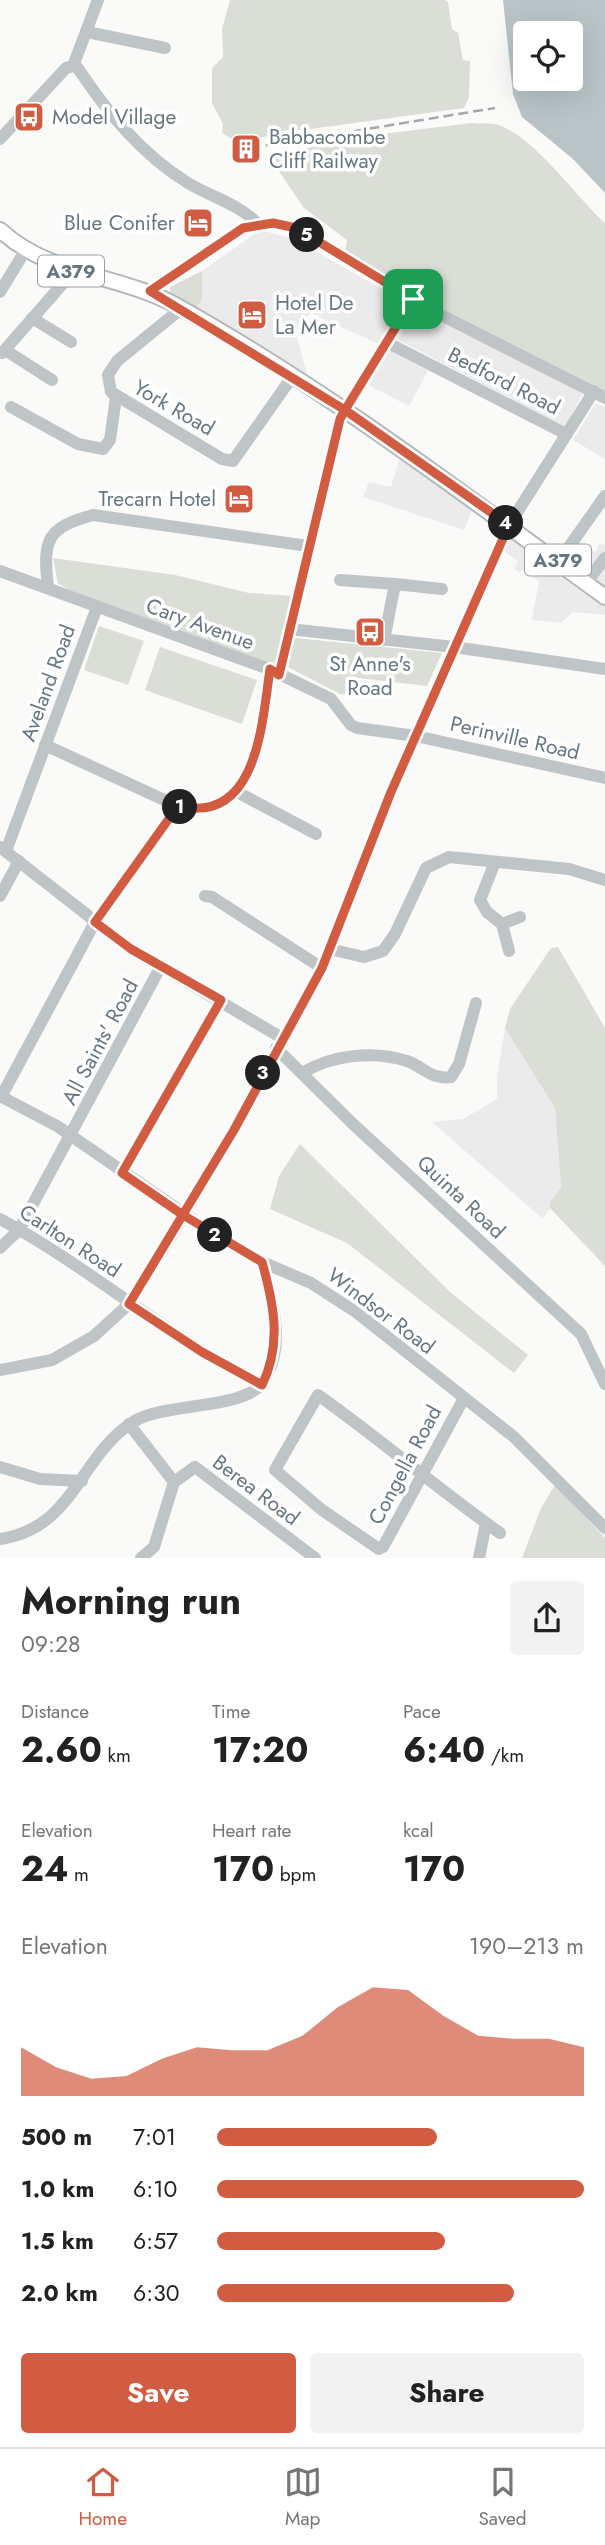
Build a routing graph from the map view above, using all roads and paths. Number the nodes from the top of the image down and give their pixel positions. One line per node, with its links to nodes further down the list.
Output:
1 (98, 0): 2 (street)
2 (87, 32): 3 (street); 4 (street)
3 (165, 48)
4 (73, 66): 5 (street); 6 (street)
5 (0, 139)
6 (257, 223): 10 (street); 12 (street)
7 (0, 230): 8 (main road, A379)
8 (25, 251): 9 (main road, A379); 11 (street)
9 (73, 272): 10 (main road, A379); 14 (street)
10 (150, 291): 13 (main road, A379)
11 (0, 292)
12 (413, 299): 16 (street); 19 (street)
13 (182, 308): 17 (main road, A379); 20 (street, York Road)
14 (32, 318): 15 (street); 18 (street)
15 (71, 342)
16 (388, 343): 22 (street); 23 (street, Bedford Road)
17 (292, 377): 20 (street, York Road); 22 (main road, A379)
18 (52, 380)
19 (599, 395): 23 (street)
20 (116, 397): 21 (street)
21 (11, 407)
22 (345, 410): 25 (main road, A379); 26 (street)
23 (566, 434): 25 (street)
24 (605, 496): 28 (street)
25 (509, 525): 28 (main road, A379); 39 (street)
26 (308, 546): 33 (street); 37 (street)
27 (605, 558): 31 (street)
28 (559, 561): 31 (main road, A379)
29 (0, 571): 33 (street, Cary Avenue)
30 (340, 580): 32 (street)
31 (586, 583): 35 (main road, A379)
32 (395, 584): 34 (street); 38 (street)
33 (48, 588): 36 (street, Cary Avenue)
34 (442, 589)
35 (605, 597)
36 (97, 607): 41 (street, Cary Avenue); 43 (street, Aveland Road)
37 (289, 629): 38 (street); 41 (street)
38 (384, 640): 39 (street)
39 (454, 647): 40 (street); 42 (street)
40 (605, 668)
41 (274, 672): 42 (street, Cary Avenue); 45 (street)
42 (416, 736): 44 (street, Perinville Road); 57 (street)
43 (45, 745): 46 (street); 48 (street, Aveland Road)
44 (605, 778)
45 (237, 792): 46 (street); 47 (street)
46 (178, 806): 56 (street)
47 (316, 834)
48 (3, 849): 49 (street, Quinta Road)
49 (19, 861): 52 (street); 56 (street, Quinta Road)
50 (495, 862): 51 (street); 54 (street); 57 (street)
51 (605, 880)
52 (0, 896)
53 (205, 896): 60 (street)
54 (499, 917): 55 (street); 58 (street)
55 (520, 917)
56 (95, 922): 59 (street, Quinta Road); 65 (street)
57 (329, 949): 60 (street)
58 (509, 951)
59 (161, 966): 61 (street, Quinta Road); 66 (street, All Saints' Road)
60 (322, 968): 63 (street)
61 (221, 1000): 63 (street, Quinta Road); 67 (street)
62 (476, 1003): 64 (street)
63 (279, 1043): 64 (street, Quinta Road); 68 (street)
64 (302, 1073): 75 (street, Quinta Road)
65 (1, 1096): 66 (street, Windsor Road)
66 (72, 1136): 67 (street, Windsor Road); 70 (street, All Saints' Road)
67 (122, 1173): 68 (street, Windsor Road)
68 (183, 1215): 72 (street, Windsor Road); 73 (street)
69 (0, 1219): 70 (street, Carlton Road)
70 (19, 1230): 71 (street, All Saints' Road); 73 (street, Carlton Road)
71 (0, 1248)
72 (262, 1262): 76 (street); 77 (street, Windsor Road)
73 (129, 1304): 74 (street); 76 (street, Carlton Road)
74 (0, 1370)
75 (605, 1384)
76 (262, 1385): 78 (street)
77 (464, 1398): 80 (street, Congella Road); 84 (street, Windsor Road)
78 (130, 1424): 81 (street); 82 (street)
79 (0, 1467): 81 (street)
80 (424, 1475): 80 (street, Congella Road); 83 (street)
81 (82, 1481): 86 (street)
82 (174, 1482): 87 (street); 88 (street, Berea Road)
83 (486, 1523): 85 (street); 89 (street)
84 (605, 1528)
85 (500, 1532)
86 (0, 1539)
87 (141, 1558)
88 (315, 1558)
89 (479, 1558)

